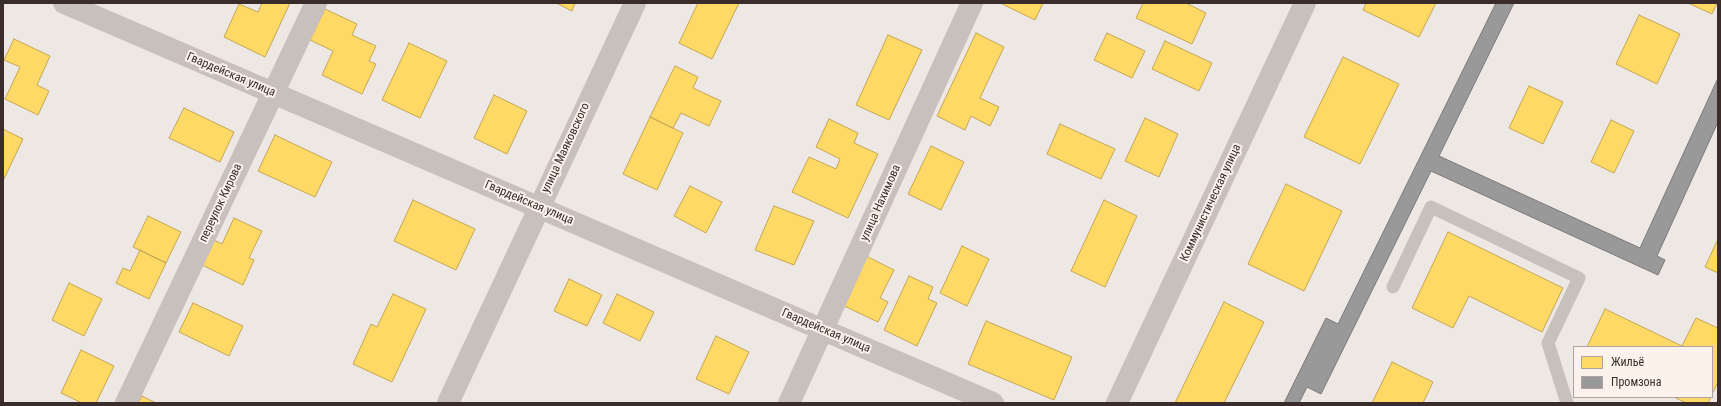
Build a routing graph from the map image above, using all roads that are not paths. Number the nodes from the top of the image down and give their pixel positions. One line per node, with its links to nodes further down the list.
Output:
1 (64, 3): 6 (street, Гвардейская улица)
2 (316, 3): 6 (street, переулок Кирова)
3 (635, 3): 7 (street, улица Маяковского)
4 (972, 3): 9 (street, улица Нахимова)
5 (1305, 3): 15 (street, Коммунистическая улица)
6 (273, 93): 7 (street, Гвардейская улица); 11 (street, переулок Кирова)
7 (539, 207): 9 (street, Гвардейская улица); 12 (street, улица Маяковского)
8 (1393, 286): 16 (lane)
9 (824, 330): 10 (street, Гвардейская улица); 13 (street, улица Нахимова)
10 (969, 398): 14 (street, Гвардейская улица)
11 (126, 403)
12 (448, 403)
13 (789, 403)
14 (993, 403)
15 (1117, 403)
16 (1568, 403)

